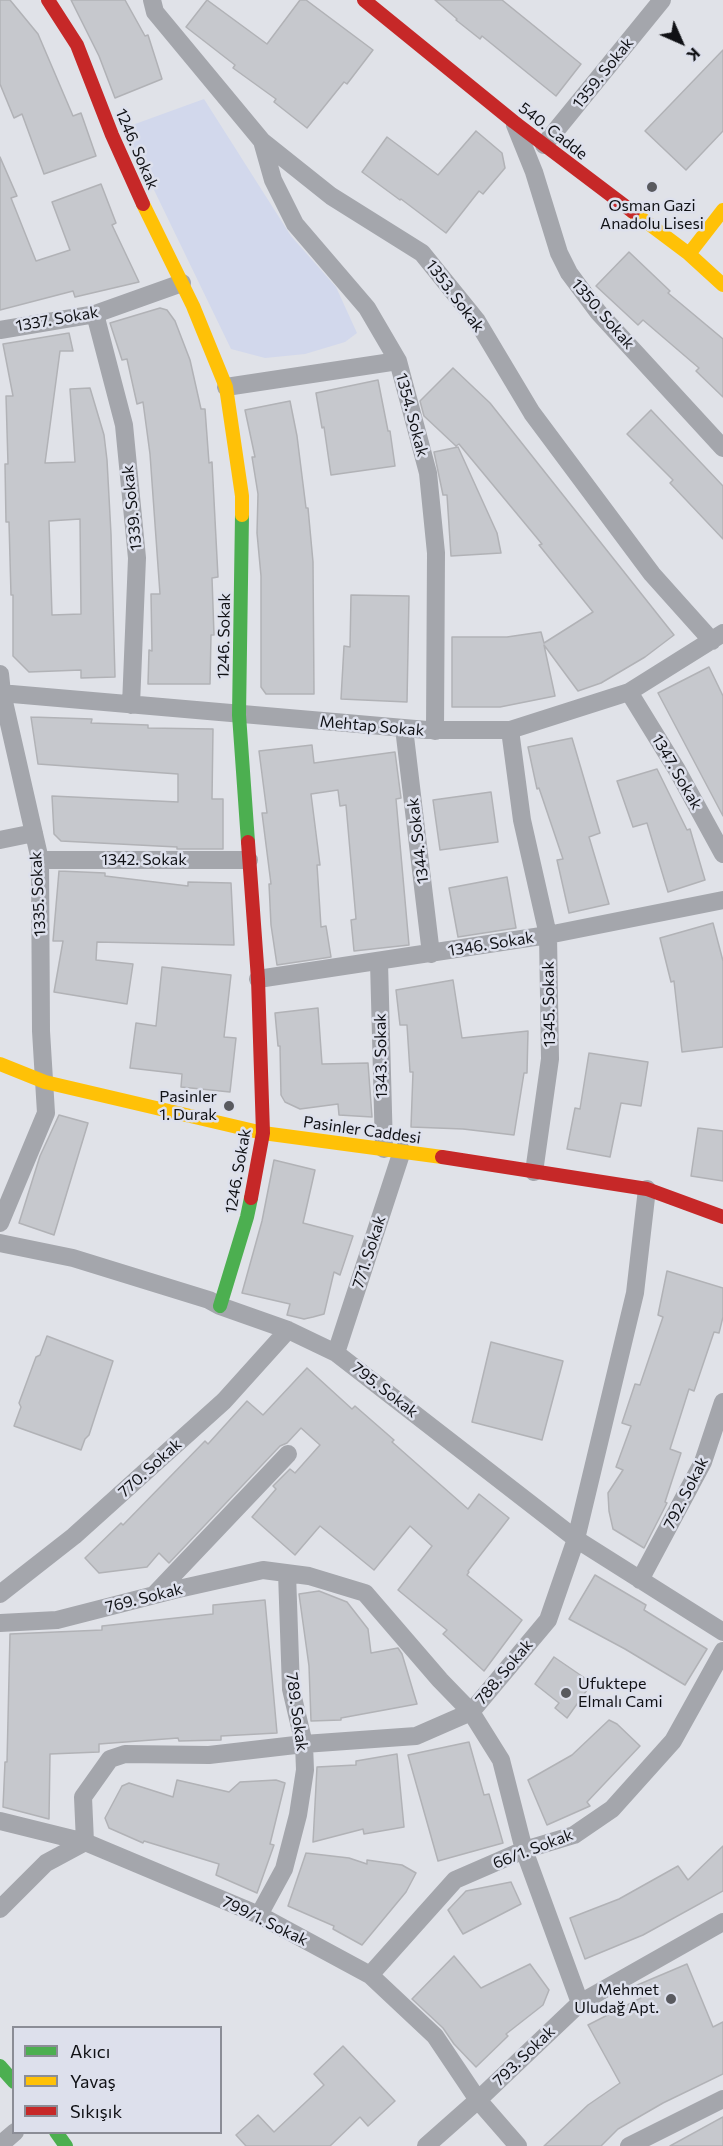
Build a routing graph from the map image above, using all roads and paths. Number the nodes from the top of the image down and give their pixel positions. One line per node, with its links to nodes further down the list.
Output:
1 (48, 0): 10 (street, 1246. Sokak)
2 (152, 0): 6 (street, 1353. Sokak)
3 (364, 0): 5 (street, 540. Cadde)
4 (662, 0): 7 (street, 1359. Sokak)
5 (514, 122): 7 (street, 540. Cadde); 16 (street, 1350. Sokak)
6 (262, 141): 14 (street, 1354. Sokak); 17 (street, 1353. Sokak)
7 (544, 146): 9 (street, 540. Cadde)
8 (723, 210): 9 (street)
9 (688, 254): 11 (street, 540. Cadde)
10 (182, 283): 12 (street, 1337. Sokak); 15 (street, 1246. Sokak)
11 (723, 285)
12 (95, 314): 13 (street, 1337. Sokak); 21 (street, 1339. Sokak)
13 (0, 330)
14 (398, 361): 15 (street); 25 (street, 1354. Sokak)
15 (226, 387): 22 (street, 1246. Sokak)
16 (723, 447)
17 (718, 637): 19 (street, Mehtap Sokak)
18 (0, 674): 20 (street, 1335. Sokak)
19 (629, 692): 24 (street, Mehtap Sokak); 28 (street, 1347. Sokak)
20 (1, 693): 21 (street, Mehtap Sokak); 26 (street, 1335. Sokak)
21 (131, 705): 22 (street, Mehtap Sokak)
22 (239, 715): 23 (street, Mehtap Sokak); 30 (street, 1246. Sokak)
23 (404, 728): 25 (street, Mehtap Sokak); 33 (street, 1344. Sokak)
24 (510, 730): 25 (street, Mehtap Sokak); 32 (street, 1345. Sokak)
25 (435, 731)
26 (34, 832): 27 (street); 29 (street, 1335. Sokak)
27 (0, 840)
28 (723, 854)
29 (40, 860): 30 (street, 1342. Sokak); 37 (street, 1335. Sokak)
30 (249, 860): 35 (street, 1246. Sokak)
31 (723, 900): 32 (street, 1346. Sokak)
32 (548, 935): 33 (street, 1346. Sokak); 41 (street, 1345. Sokak)
33 (431, 954): 34 (street, 1346. Sokak)
34 (379, 962): 35 (street, 1346. Sokak); 39 (street, 1343. Sokak)
35 (258, 979): 38 (street, 1246. Sokak)
36 (0, 1064): 37 (street, Pasinler Caddesi)
37 (45, 1082): 38 (street, Pasinler Caddesi); 44 (street, 1335. Sokak)
38 (263, 1133): 39 (street, Pasinler Caddesi); 46 (street, 1246. Sokak)
39 (384, 1149): 40 (street, Pasinler Caddesi)
40 (402, 1151): 41 (street, Pasinler Caddesi); 48 (street, 771. Sokak)
41 (534, 1172): 42 (street, Pasinler Caddesi)
42 (647, 1189): 43 (street, Pasinler Caddesi); 51 (street, 788. Sokak)
43 (723, 1216)
44 (0, 1223)
45 (0, 1243): 46 (street, 795. Sokak)
46 (220, 1306): 47 (street, 795. Sokak)
47 (288, 1330): 48 (street, 795. Sokak); 54 (street, 770. Sokak)
48 (336, 1353): 51 (street, 795. Sokak)
49 (723, 1402): 53 (street, 792. Sokak)
50 (288, 1454): 55 (street)
51 (576, 1539): 53 (street, 795. Sokak); 59 (street, 788. Sokak)
52 (287, 1574): 55 (street, 769. Sokak); 59 (street, 769. Sokak); 60 (street, 789. Sokak)
53 (640, 1580): 57 (street, 795. Sokak)
54 (0, 1594)
55 (154, 1595): 56 (street, 769. Sokak)
56 (0, 1623)
57 (723, 1632)
58 (723, 1651): 63 (street, 66/1. Sokak)
59 (471, 1712): 60 (street, 788. Sokak); 63 (street, 769. Sokak)
60 (304, 1744): 62 (street, 788. Sokak); 65 (street, 789. Sokak)
61 (0, 1821): 62 (street, 799/1. Sokak)
62 (85, 1842): 64 (street); 65 (street, 799/1. Sokak)
63 (524, 1850): 67 (street, 66/1. Sokak); 68 (street, 769. Sokak)
64 (0, 1910)
65 (259, 1915): 67 (street, 799/1. Sokak)
66 (723, 1922): 68 (street, 793. Sokak)
67 (370, 1976): 72 (street, 799/1. Sokak)
68 (580, 2003): 72 (street, 793. Sokak)
69 (0, 2066): 70 (street)
70 (12, 2080)
71 (723, 2099): 79 (street)
72 (478, 2100): 77 (street, 793. Sokak); 78 (street, 799/1. Sokak)
73 (14, 2134): 75 (street)
74 (57, 2134): 76 (street)
75 (0, 2145)
76 (66, 2146)
77 (426, 2146)
78 (518, 2146)
79 (629, 2146)

